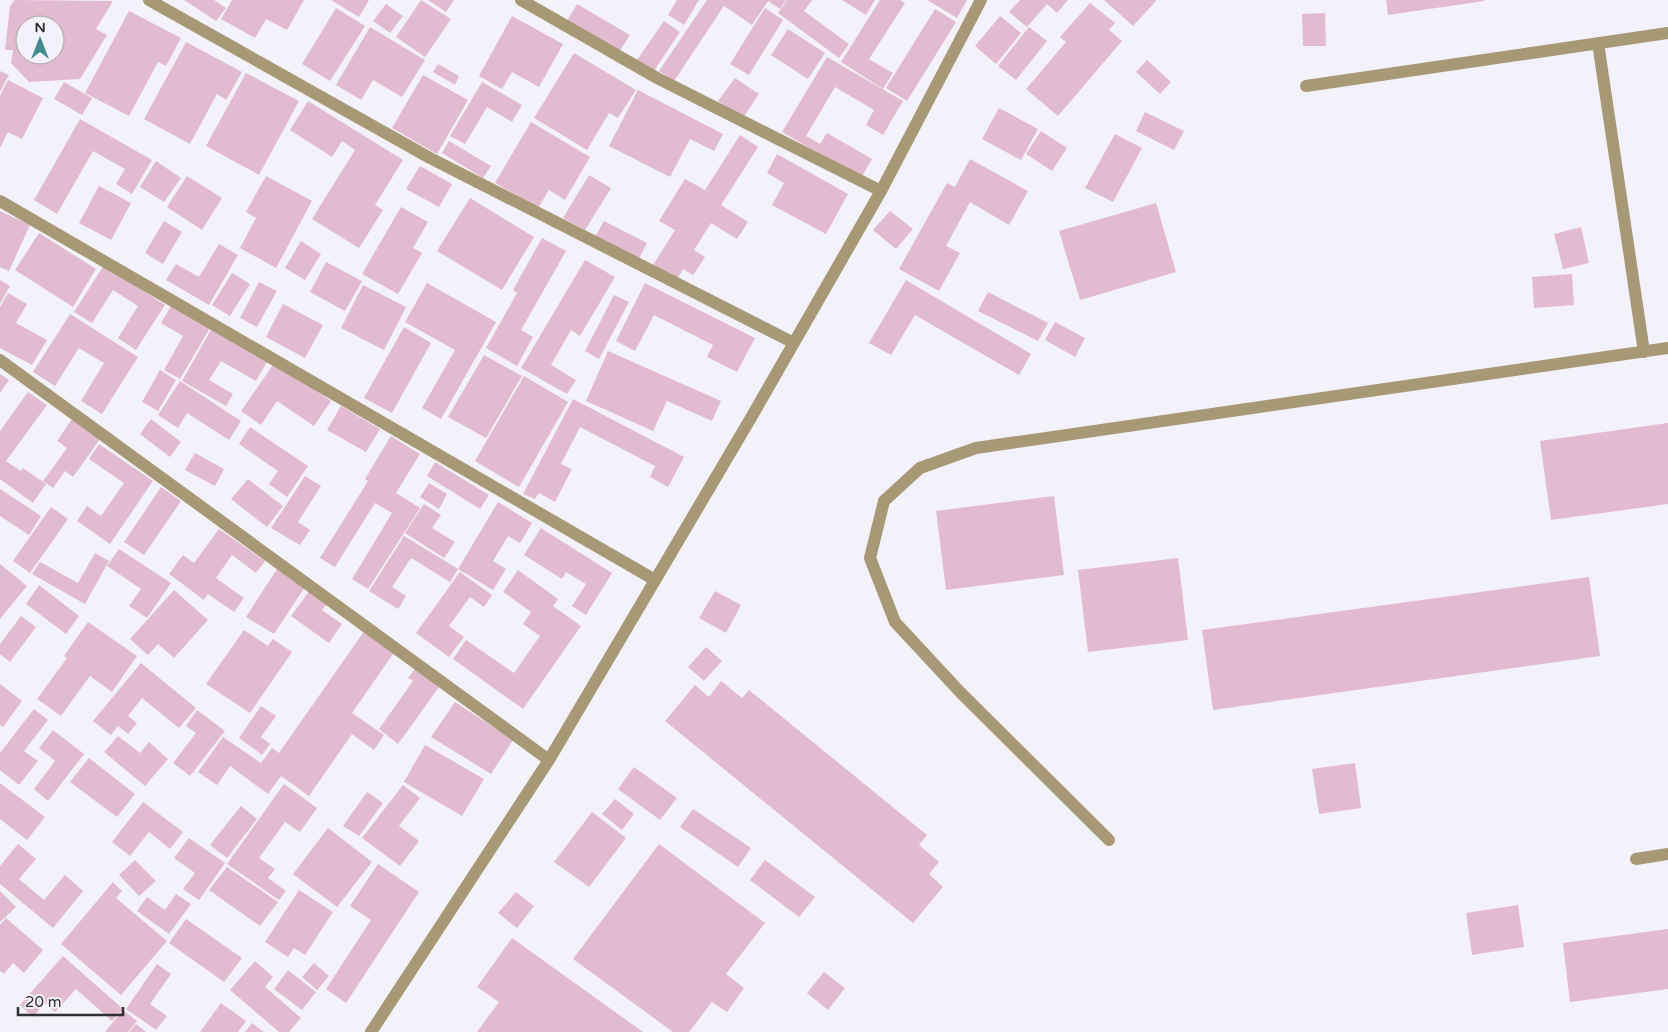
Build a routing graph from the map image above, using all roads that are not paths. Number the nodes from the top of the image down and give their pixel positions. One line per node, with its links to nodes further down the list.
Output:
1 (148, 0): 9 (street)
2 (520, 0): 7 (street)
3 (981, 0): 7 (street)
4 (1668, 33): 5 (street)
5 (1598, 43): 6 (street); 11 (street)
6 (1306, 86)
7 (881, 191): 9 (street)
8 (0, 201): 13 (street)
9 (794, 342): 13 (street)
10 (1668, 348): 11 (street)
11 (1644, 352): 15 (street)
12 (0, 360): 14 (street)
13 (656, 580): 14 (street)
14 (549, 760): 18 (street)
15 (1109, 840)
16 (1668, 854): 17 (street)
17 (1636, 859)
18 (371, 1032)

